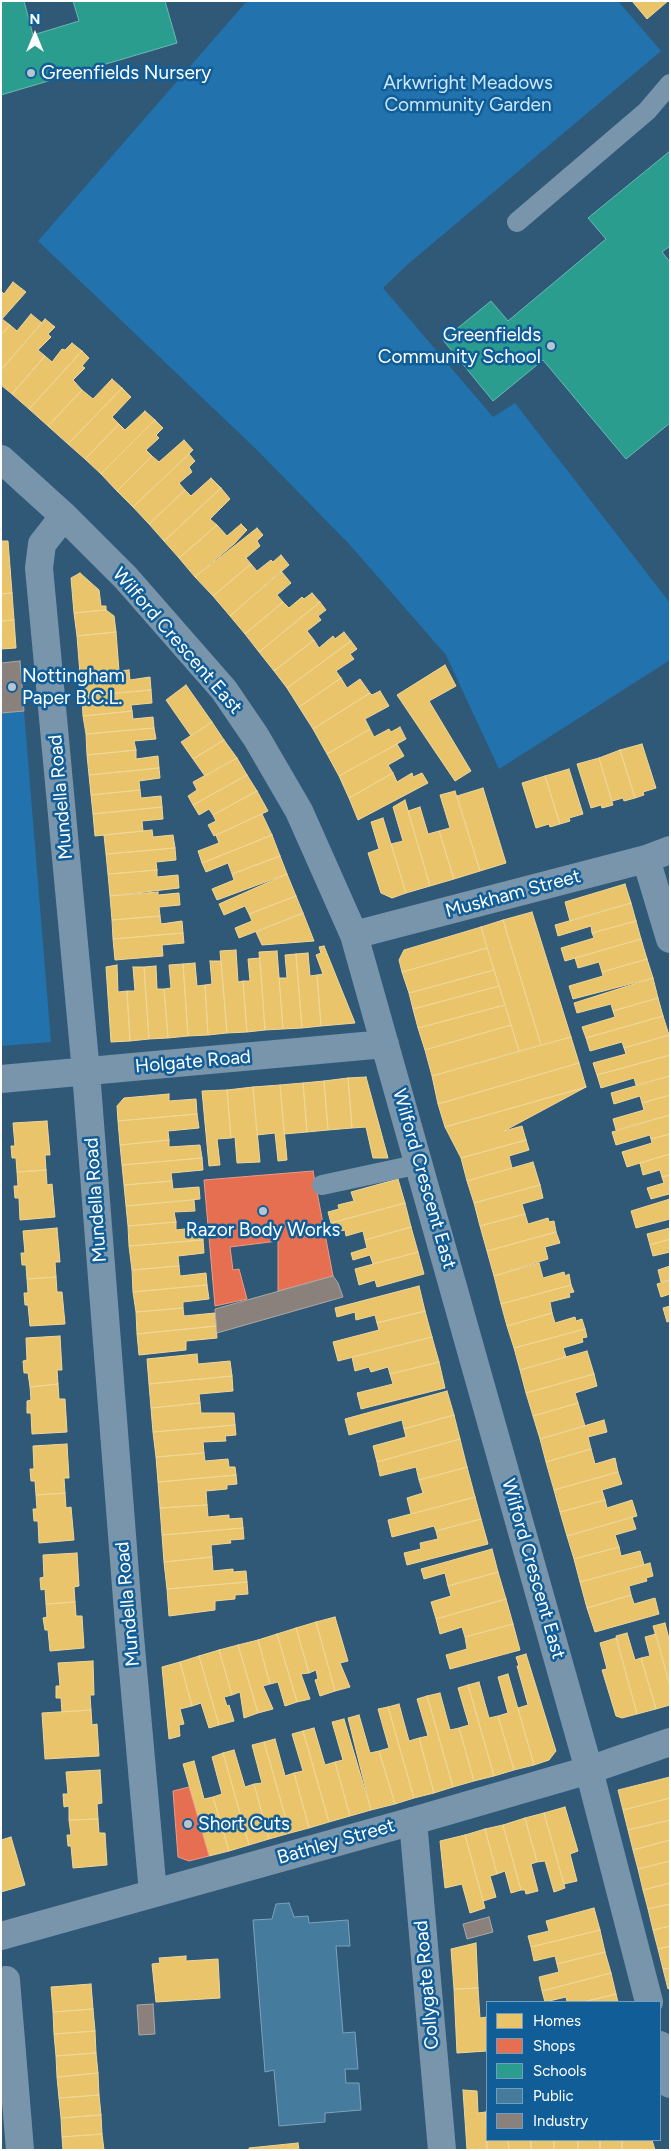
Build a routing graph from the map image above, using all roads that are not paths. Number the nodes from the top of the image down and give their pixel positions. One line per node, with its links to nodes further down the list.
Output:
1 (670, 84): 2 (lane)
2 (517, 222)
3 (1, 459): 4 (street, Wilford Crescent East)
4 (64, 516): 6 (street, Wilford Crescent East); 9 (street, Mundella Road)
5 (658, 854): 6 (street, Muskham Street); 7 (street)
6 (354, 935): 8 (street, Wilford Crescent East)
7 (670, 939)
8 (385, 1044): 9 (street, Holgate Road); 11 (street, Wilford Crescent East)
9 (86, 1072): 10 (street, Holgate Road); 16 (street, Mundella Road)
10 (1, 1079)
11 (420, 1164): 12 (lane); 14 (street, Wilford Crescent East)
12 (322, 1185)
13 (670, 1742): 14 (street, Bathley Street)
14 (589, 1770): 15 (street, Bathley Street); 19 (street, Wilford Crescent East)
15 (413, 1821): 16 (street, Bathley Street); 23 (street, Collygate Road)
16 (153, 1893): 17 (street, Bathley Street)
17 (1, 1936)
18 (6, 1980): 22 (street)
19 (649, 2001)
20 (661, 2049): 21 (street)
21 (670, 2084)
22 (20, 2150)
23 (442, 2150)

